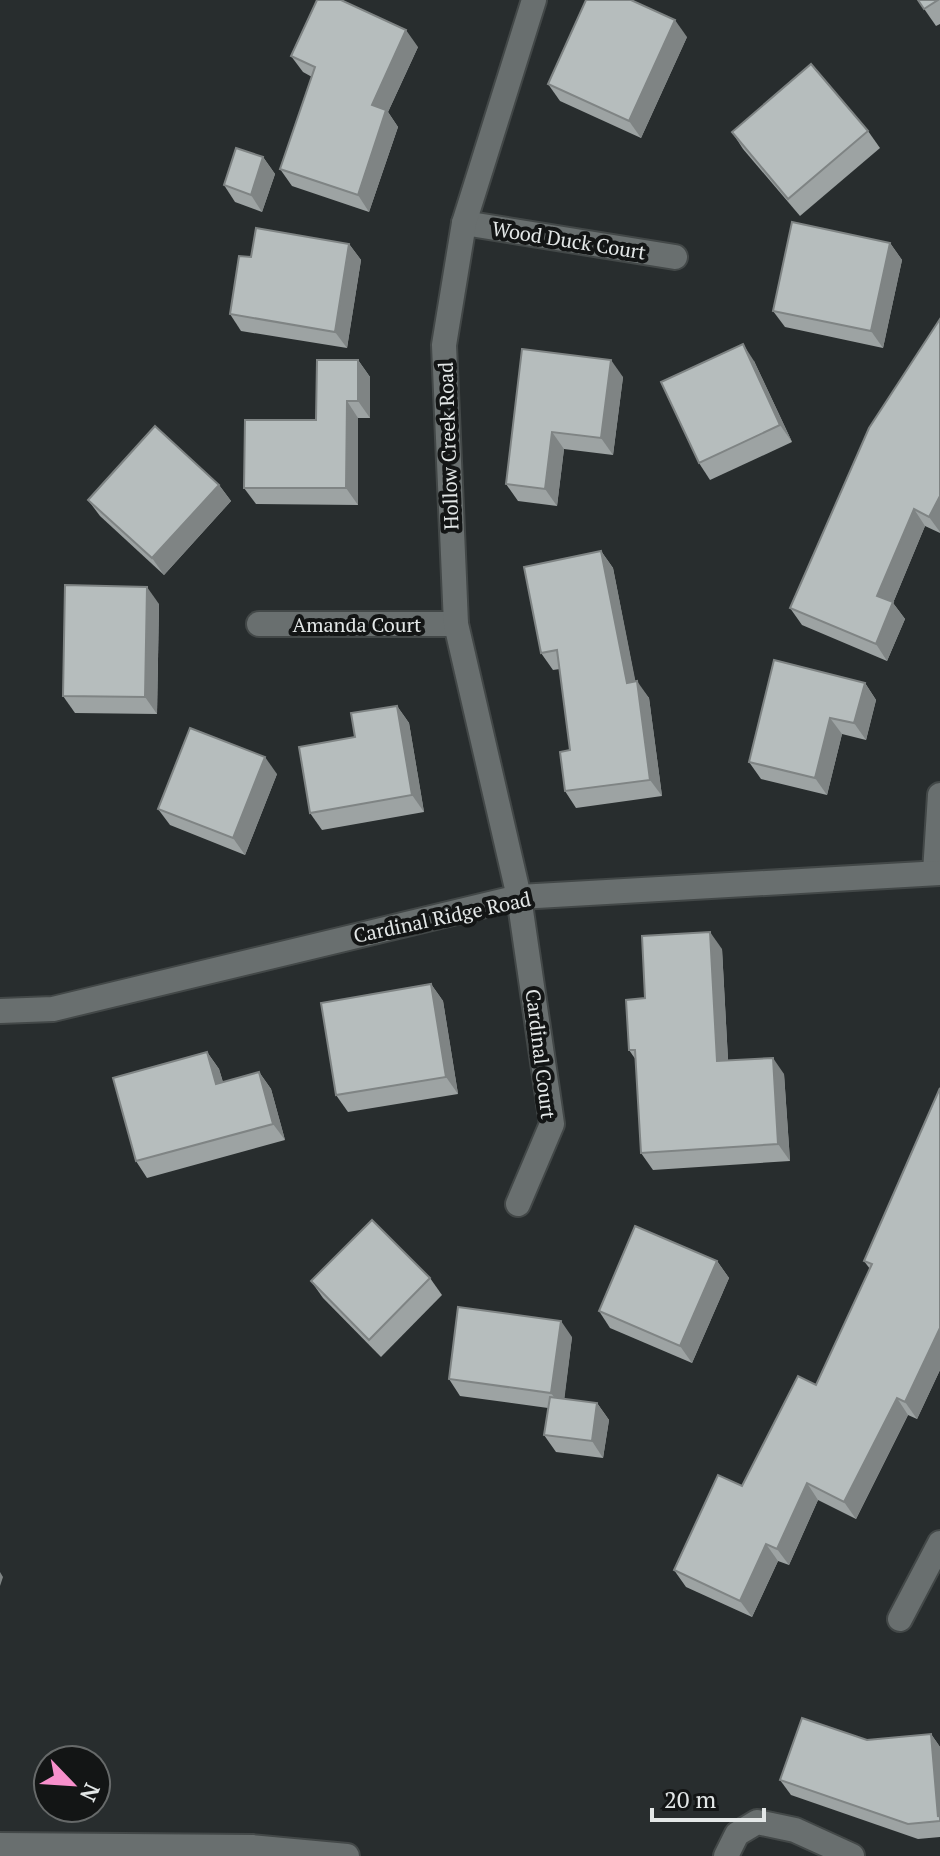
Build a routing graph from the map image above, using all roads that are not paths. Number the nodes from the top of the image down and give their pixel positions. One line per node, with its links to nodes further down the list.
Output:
1 (534, 0): 2 (street, Hollow Creek Road)
2 (464, 223): 3 (street, Wood Duck Court); 5 (street, Hollow Creek Road)
3 (675, 257)
4 (259, 624): 5 (street, Amanda Court)
5 (456, 624): 8 (street, Hollow Creek Road)
6 (940, 795): 7 (street)
7 (937, 873): 8 (street, Cardinal Ridge Road)
8 (519, 897): 9 (street, Cardinal Ridge Road); 10 (street, Cardinal Court)
9 (0, 1011)
10 (518, 1204)
11 (940, 1543): 12 (street)
12 (900, 1619)
13 (0, 1845): 14 (street)
14 (347, 1856)
15 (726, 1856): 16 (street)
16 (852, 1856)

